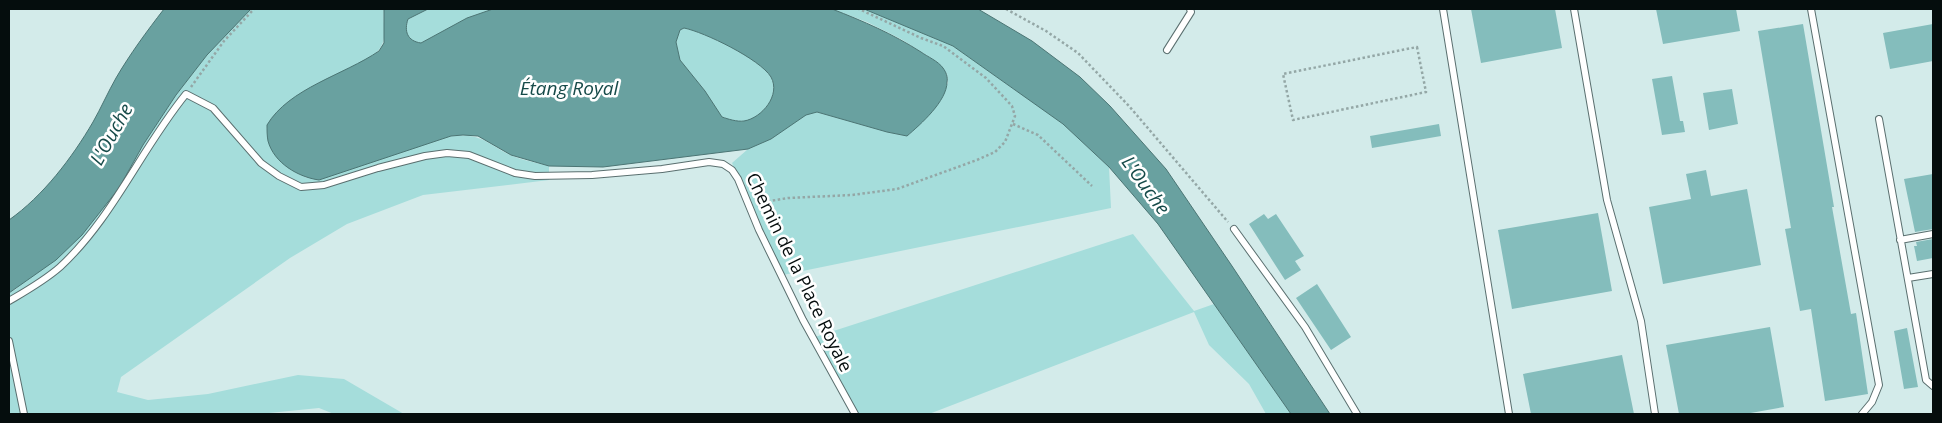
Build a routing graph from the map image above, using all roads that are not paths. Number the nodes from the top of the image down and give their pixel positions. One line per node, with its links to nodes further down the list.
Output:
1 (1190, 9): 5 (lane)
2 (1443, 9): 18 (lane)
3 (1574, 9): 19 (lane)
4 (1811, 9): 20 (lane)
5 (1167, 50)
6 (1878, 120): 9 (lane)
7 (1234, 229): 17 (lane)
8 (1933, 234): 9 (lane)
9 (1900, 240): 11 (lane)
10 (1933, 274): 11 (lane)
11 (1908, 278): 14 (lane)
12 (9, 301): 16 (lane, Chemin de la Place Royale)
13 (9, 341): 15 (lane)
14 (1933, 386)
15 (24, 414)
16 (855, 414)
17 (1357, 414)
18 (1509, 414)
19 (1655, 414)
20 (1862, 414)

